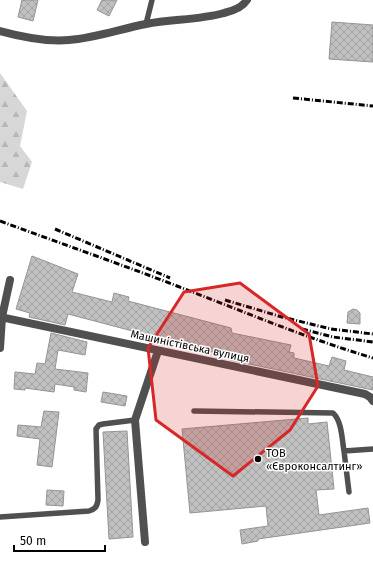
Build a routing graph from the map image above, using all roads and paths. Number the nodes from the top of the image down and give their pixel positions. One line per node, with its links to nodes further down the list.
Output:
1 (152, 0): 3 (lane)
2 (247, 0): 3 (street)
3 (146, 24): 4 (street)
4 (0, 31)
5 (10, 280): 6 (street)
6 (1, 317): 7 (street); 8 (street, Машиністівська вулиця)
7 (0, 348)
8 (158, 351): 9 (street, Машиністівська вулиця); 11 (street)
9 (372, 398)
10 (194, 411): 13 (lane)
11 (135, 420): 15 (lane); 16 (street)
12 (373, 449): 13 (lane)
13 (344, 451): 14 (lane)
14 (349, 492)
15 (0, 516)
16 (145, 542)

